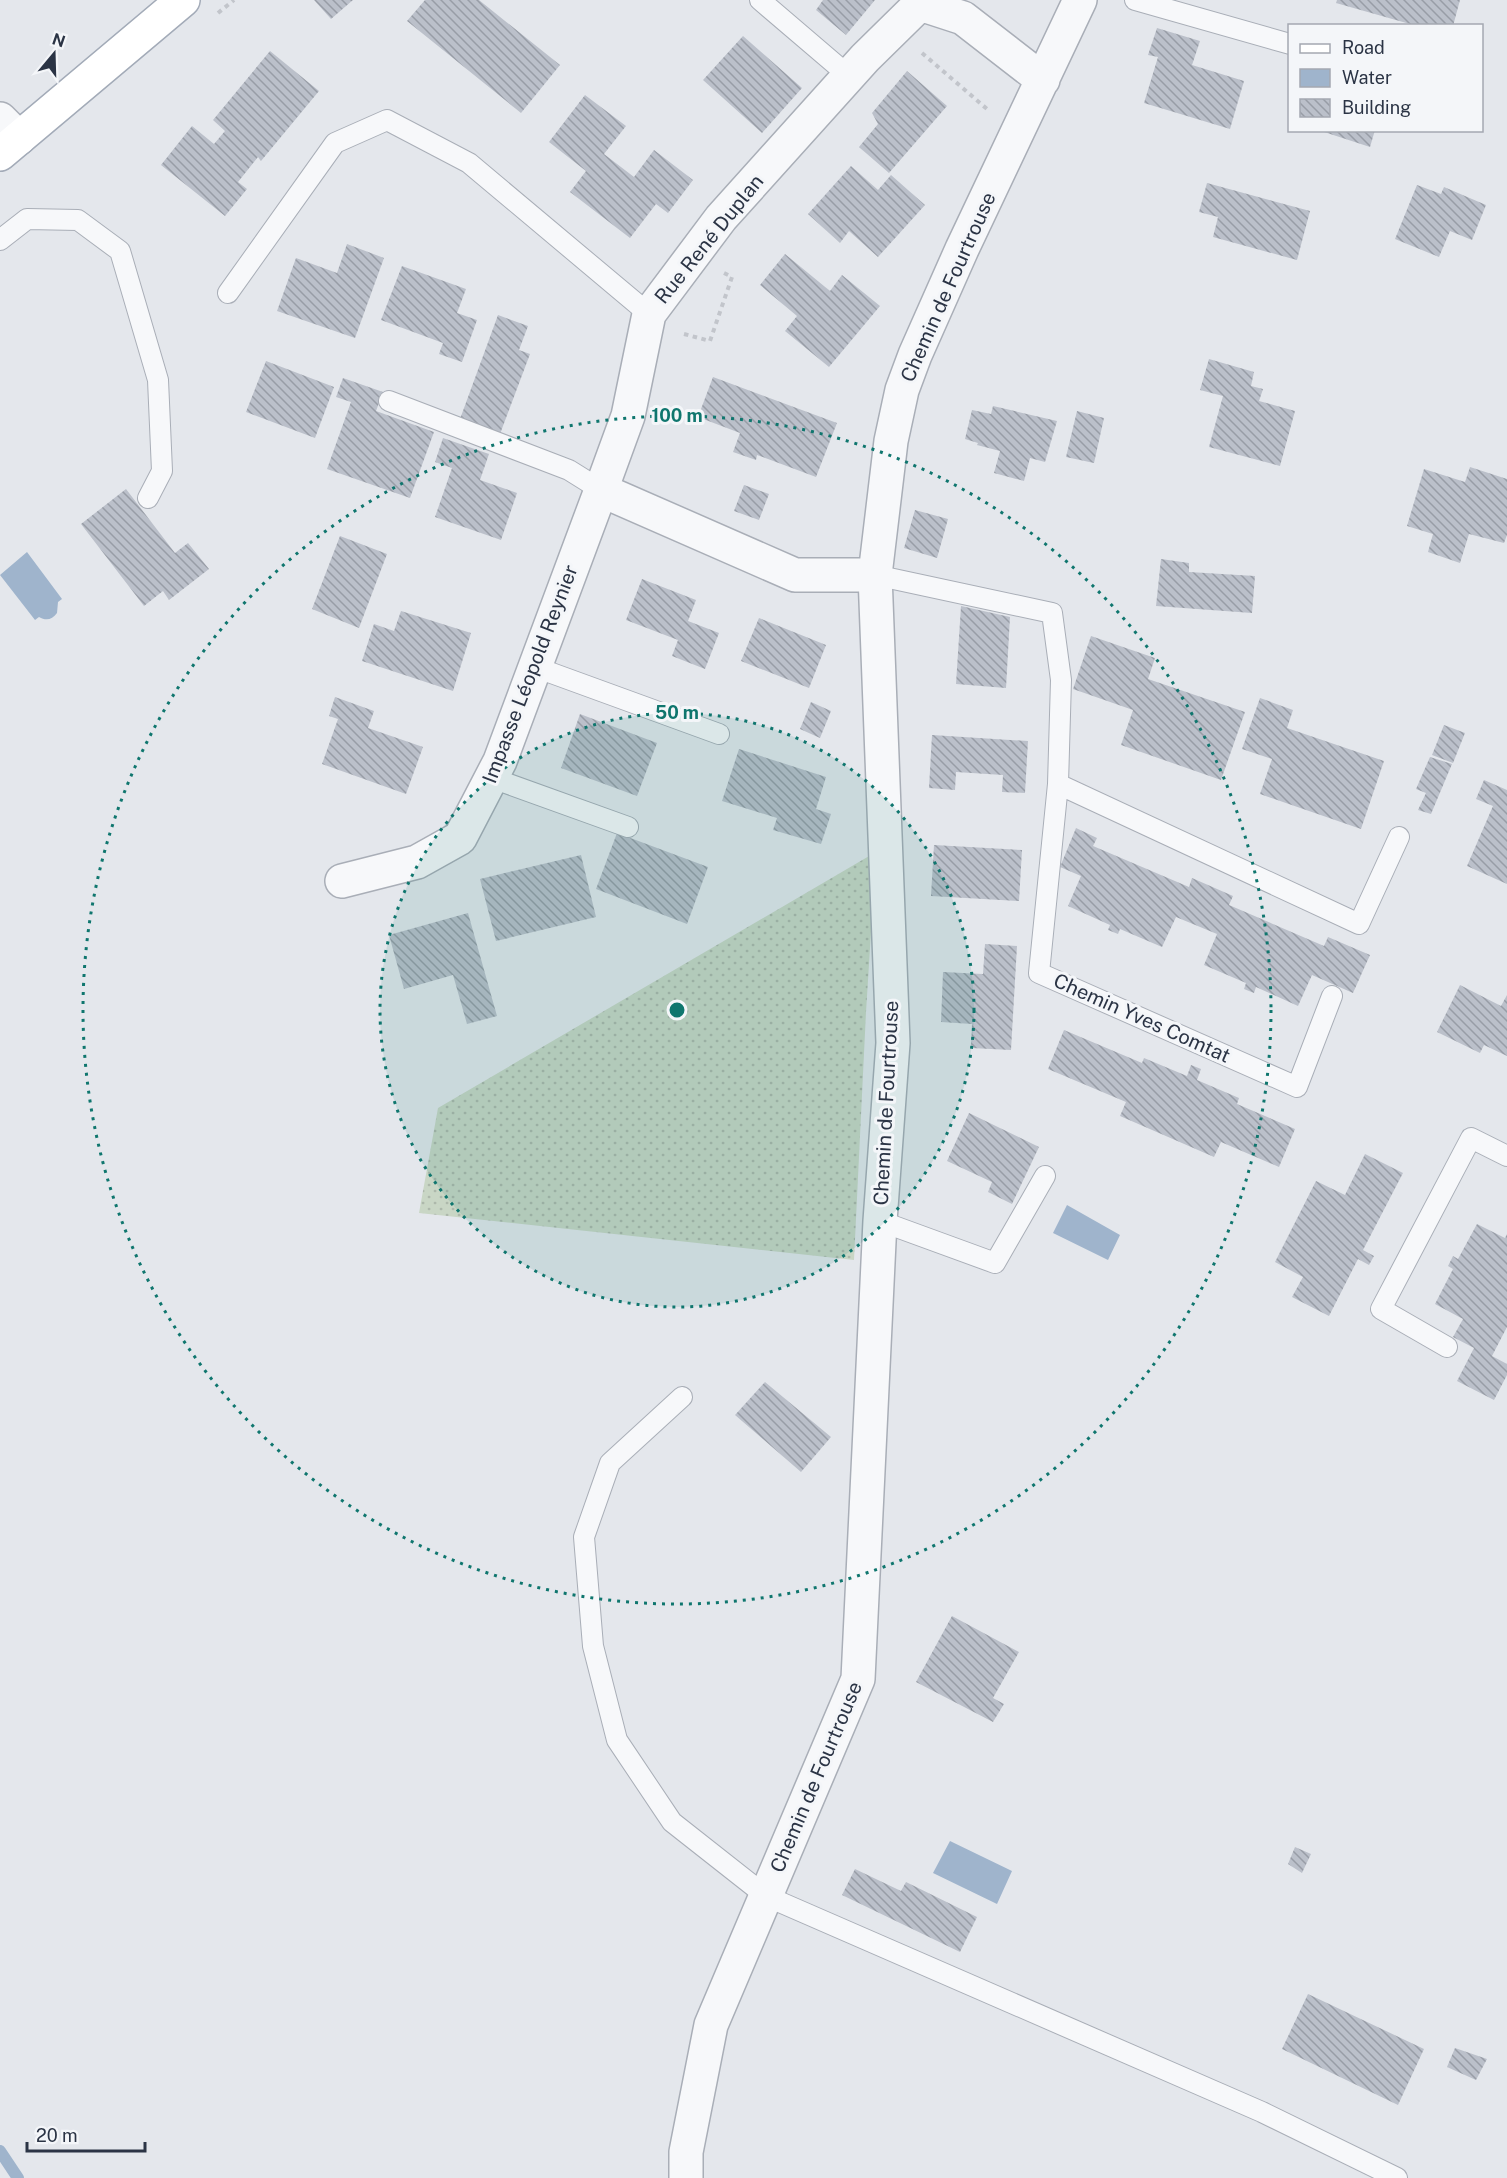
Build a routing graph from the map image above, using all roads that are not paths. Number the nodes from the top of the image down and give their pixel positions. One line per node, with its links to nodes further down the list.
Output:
1 (183, 0): 8 (main road)
2 (760, 0): 6 (lane)
3 (1080, 0): 7 (street, Chemin de Fourtrouse)
4 (1135, 0): 5 (lane)
5 (1288, 43)
6 (849, 76): 7 (street, Rue René Duplan); 11 (street, Rue René Duplan)
7 (1043, 80): 15 (street, Chemin de Fourtrouse)
8 (6, 137)
9 (0, 240): 14 (lane)
10 (228, 293): 11 (lane)
11 (649, 314): 13 (street, Rue René Duplan)
12 (389, 401): 13 (lane)
13 (601, 490): 15 (street); 16 (street, Impasse Léopold Reynier)
14 (148, 498)
15 (874, 575): 19 (lane, Chemin Yves Comtat); 26 (street, Chemin de Fourtrouse)
16 (535, 666): 17 (lane); 18 (street, Impasse Léopold Reynier)
17 (719, 734)
18 (492, 778): 20 (lane); 22 (street, Impasse Léopold Reynier)
19 (1059, 784): 21 (lane); 23 (lane, Chemin Yves Comtat)
20 (628, 827)
21 (1398, 837)
22 (342, 881)
23 (1332, 996)
24 (1507, 1156): 27 (lane)
25 (1045, 1176): 26 (lane)
26 (880, 1221): 29 (street, Chemin de Fourtrouse)
27 (1447, 1347)
28 (682, 1397): 29 (lane)
29 (766, 1896): 30 (street, Chemin de Fourtrouse); 31 (lane)
30 (686, 2178)
31 (1397, 2178)

